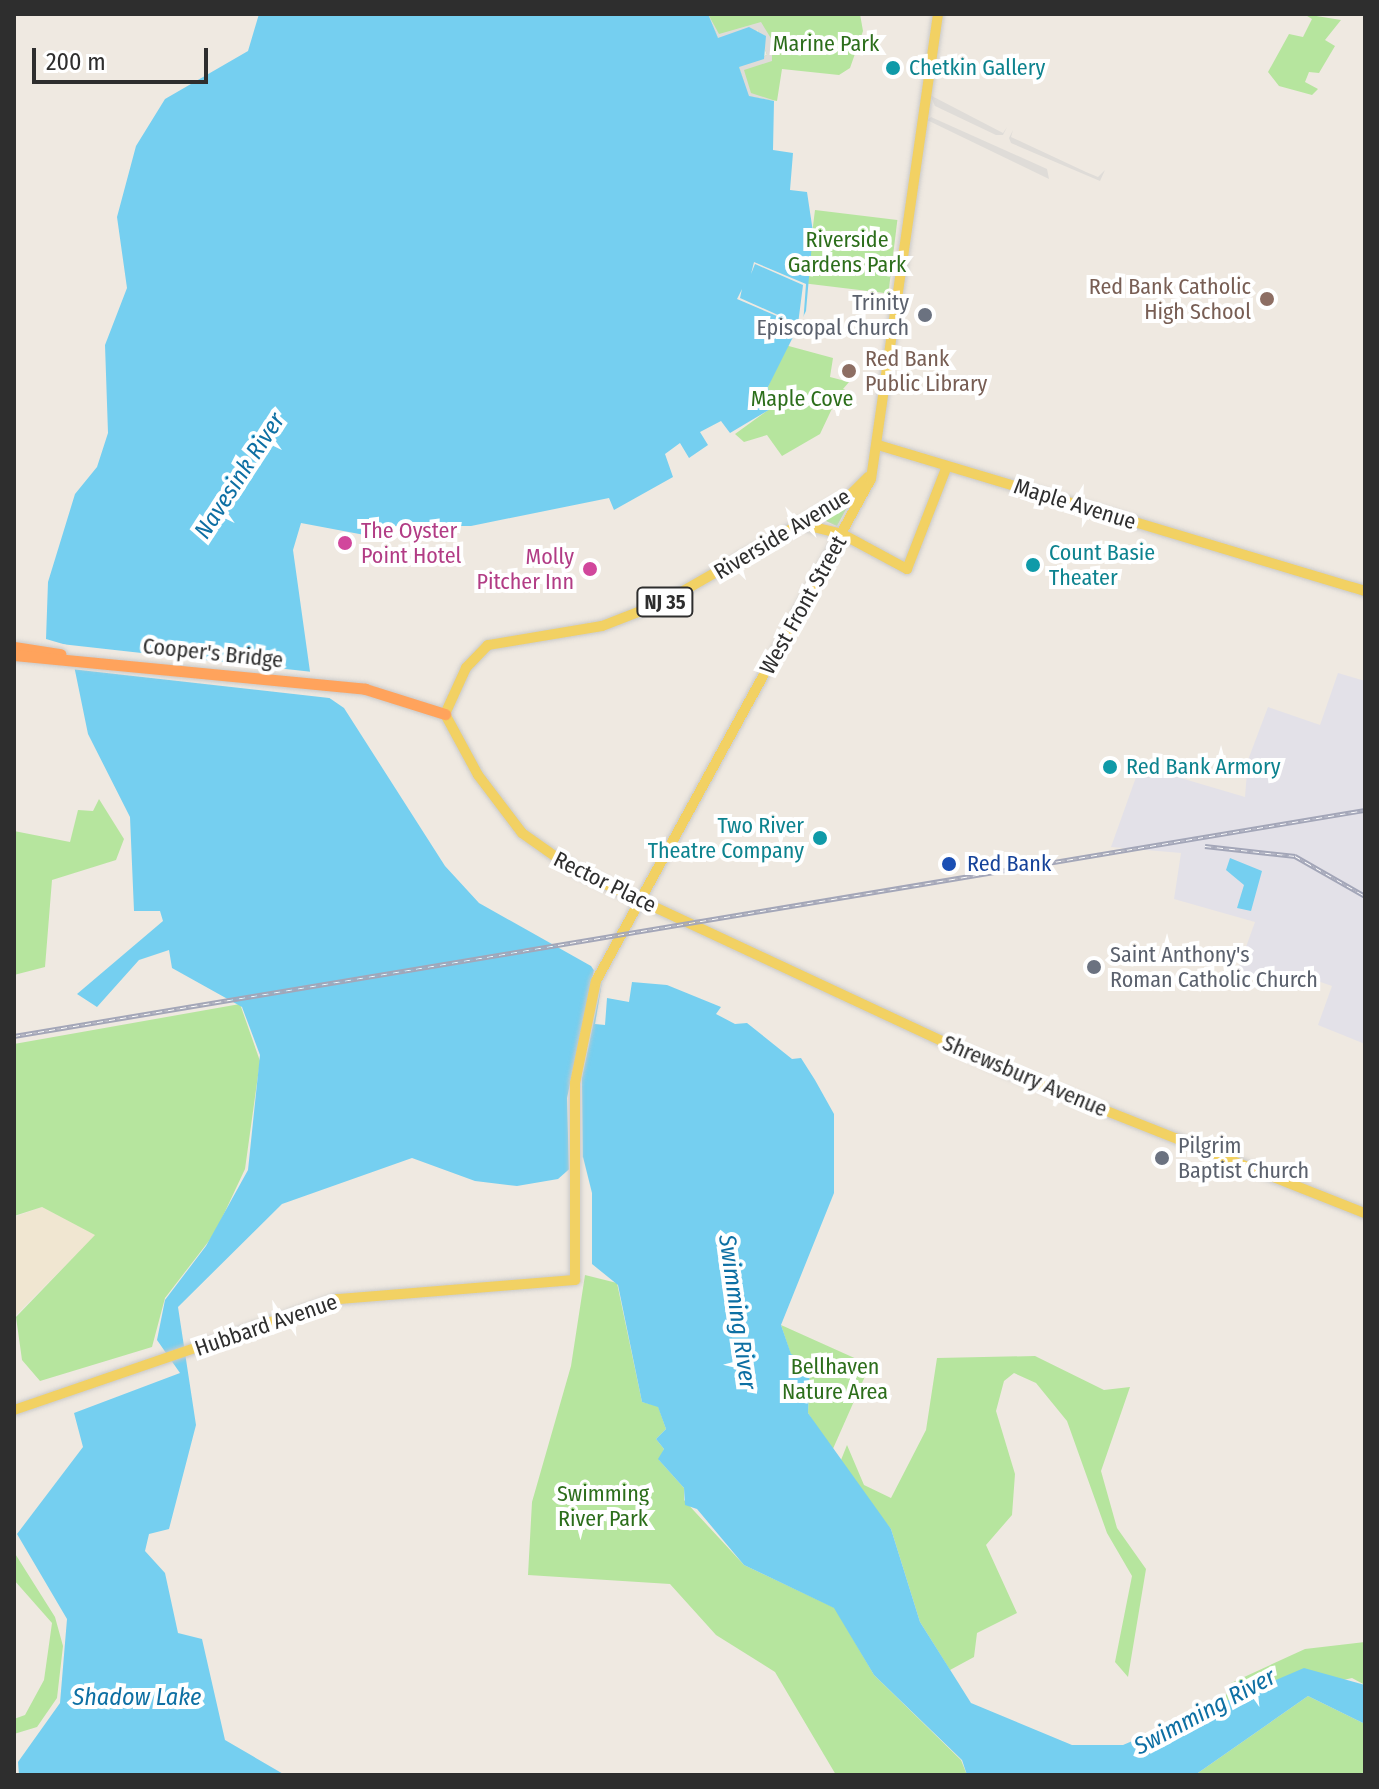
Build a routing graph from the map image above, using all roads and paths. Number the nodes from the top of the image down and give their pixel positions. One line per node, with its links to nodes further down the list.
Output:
1 (938, 14): 2 (main road, West Front Street)
2 (878, 445): 3 (main road, Maple Avenue); 4 (main road, West Front Street)
3 (947, 466): 6 (main road); 7 (main road, Maple Avenue)
4 (874, 469): 5 (main road, Riverside Avenue / NJ 35); 6 (main road, West Front Street)
5 (799, 524): 6 (main road); 11 (main road, Riverside Avenue / NJ 35)
6 (842, 534): 12 (main road, West Front Street)
7 (1365, 591)
8 (14, 647): 10 (highway)
9 (14, 655): 10 (highway)
10 (66, 656): 11 (highway, Cooper's Bridge)
11 (445, 714): 12 (main road, Rector Place)
12 (639, 900): 13 (main road, Rector Place); 15 (main road, West Front Street)
13 (692, 924): 14 (main road, Shrewsbury Avenue)
14 (1365, 1213)
15 (575, 1280): 16 (main road, Hubbard Avenue)
16 (14, 1410)

